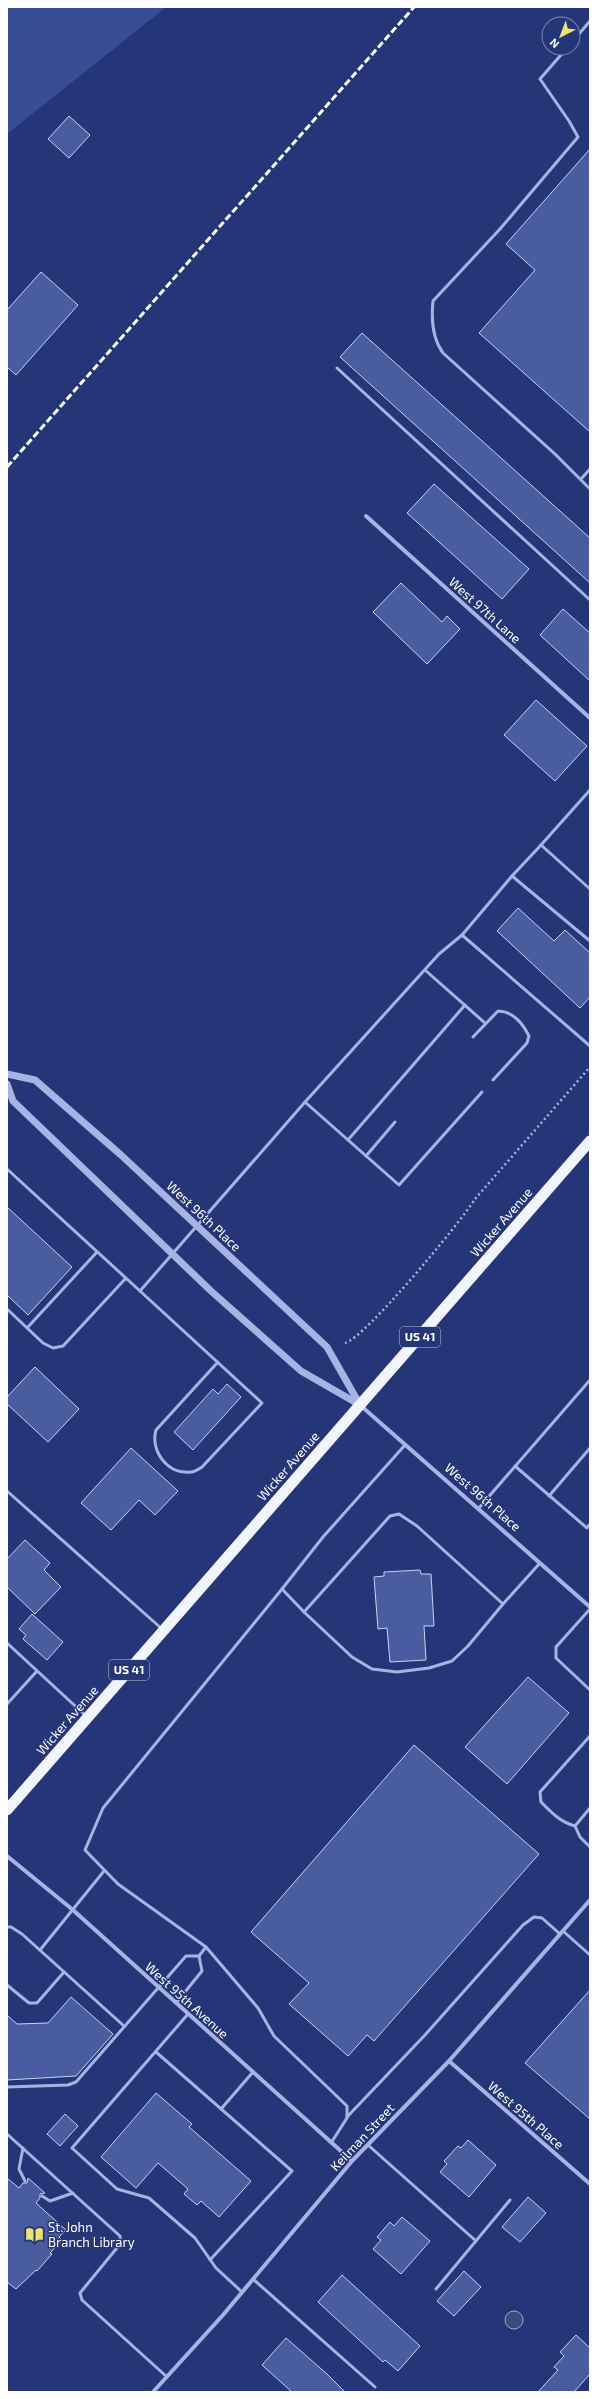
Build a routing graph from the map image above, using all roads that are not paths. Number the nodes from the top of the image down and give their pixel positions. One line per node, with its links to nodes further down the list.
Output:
1 (590, 21): 2 (lane)
2 (581, 32)
3 (560, 56): 6 (lane)
4 (337, 368): 9 (lane)
5 (590, 469): 6 (lane)
6 (581, 479): 7 (lane)
7 (590, 489)
8 (366, 516): 10 (street, West 97th Lane)
9 (590, 600)
10 (590, 718)
11 (590, 790): 12 (lane)
12 (541, 845): 13 (lane); 14 (lane)
13 (512, 876): 15 (lane); 16 (lane)
14 (590, 889)
15 (462, 935): 17 (lane); 21 (lane)
16 (590, 941)
17 (426, 970): 18 (lane); 26 (lane)
18 (465, 1005): 19 (lane); 28 (lane)
19 (485, 1023): 20 (lane); 23 (lane)
20 (473, 1037)
21 (590, 1046)
22 (7, 1074): 32 (street, West 96th Place)
23 (493, 1080)
24 (7, 1084): 34 (street, West 96th Place)
25 (482, 1092): 30 (lane)
26 (305, 1102): 28 (lane); 32 (lane)
27 (395, 1122): 30 (lane)
28 (348, 1140): 30 (lane)
29 (590, 1141): 41 (highway, Wicker Avenue / US 41)
30 (366, 1156)
31 (7, 1169): 33 (lane)
32 (197, 1226): 34 (lane); 41 (street, West 96th Place)
33 (97, 1252): 35 (lane); 38 (lane)
34 (173, 1255): 36 (lane); 41 (street, West 96th Place)
35 (126, 1278): 36 (lane); 38 (lane)
36 (140, 1291): 39 (lane)
37 (7, 1309): 38 (lane)
38 (27, 1328)
39 (218, 1362): 39 (lane)
40 (590, 1380): 44 (lane)
41 (360, 1405): 42 (street, West 96th Place); 54 (highway, Wicker Avenue / US 41)
42 (405, 1444): 47 (street, West 96th Place); 50 (lane)
43 (590, 1448): 46 (lane)
44 (514, 1466): 46 (lane); 47 (lane)
45 (7, 1491): 54 (lane)
46 (549, 1496): 48 (lane)
47 (478, 1509): 49 (street, West 96th Place)
48 (590, 1524)
49 (540, 1563): 51 (lane); 52 (street, West 96th Place)
50 (282, 1589): 53 (lane); 66 (lane)
51 (503, 1604): 53 (lane); 53 (lane)
52 (590, 1608): 57 (lane)
53 (304, 1612)
54 (164, 1630): 59 (highway, Wicker Avenue / US 41)
55 (7, 1643): 56 (lane)
56 (37, 1671): 58 (lane); 59 (lane)
57 (590, 1690)
58 (7, 1704)
59 (88, 1718): 62 (highway, Wicker Avenue / US 41)
60 (590, 1736): 63 (lane)
61 (590, 1808): 63 (lane)
62 (7, 1810)
63 (575, 1826): 64 (lane)
64 (590, 1847)
65 (7, 1856): 68 (street, West 95th Avenue)
66 (104, 1871): 68 (lane); 71 (lane)
67 (590, 1900): 70 (street, Keilman Street)
68 (73, 1910): 72 (lane); 77 (street, West 95th Avenue)
69 (7, 1928): 72 (lane)
70 (561, 1933): 74 (lane); 82 (street, Keilman Street); 86 (lane)
71 (206, 1947): 73 (lane); 86 (lane)
72 (40, 1950): 75 (lane)
73 (200, 1956): 77 (lane); 78 (lane)
74 (590, 1956)
75 (64, 1972): 76 (lane); 80 (lane)
76 (7, 1985)
77 (158, 1987): 78 (street, West 95th Avenue); 80 (lane)
78 (176, 2003): 79 (street, West 95th Avenue)
79 (188, 2014): 81 (lane); 83 (street, West 95th Avenue)
80 (124, 2026): 84 (lane)
81 (156, 2052): 85 (lane); 98 (lane)
82 (449, 2061): 89 (street, Keilman Street); 93 (street, West 95th Place)
83 (253, 2072): 85 (lane); 88 (street, West 95th Avenue)
84 (7, 2087)
85 (221, 2109): 98 (lane)
86 (347, 2118): 88 (lane)
87 (7, 2134): 90 (lane)
88 (331, 2143): 91 (street, West 95th Avenue)
89 (368, 2145): 91 (street, Keilman Street); 97 (lane)
90 (23, 2148): 92 (lane); 94 (lane)
91 (352, 2162): 99 (street, Keilman Street)
92 (25, 2181)
93 (590, 2184)
94 (74, 2194): 95 (lane); 102 (lane)
95 (42, 2196)
96 (510, 2200): 97 (lane)
97 (476, 2241): 100 (lane)
98 (210, 2260): 101 (lane)
99 (253, 2279): 101 (street, Keilman Street); 103 (lane)
100 (436, 2289)
101 (242, 2292): 102 (street, Keilman Street)
102 (167, 2377): 104 (street, Keilman Street)
103 (375, 2387)
104 (153, 2392)

